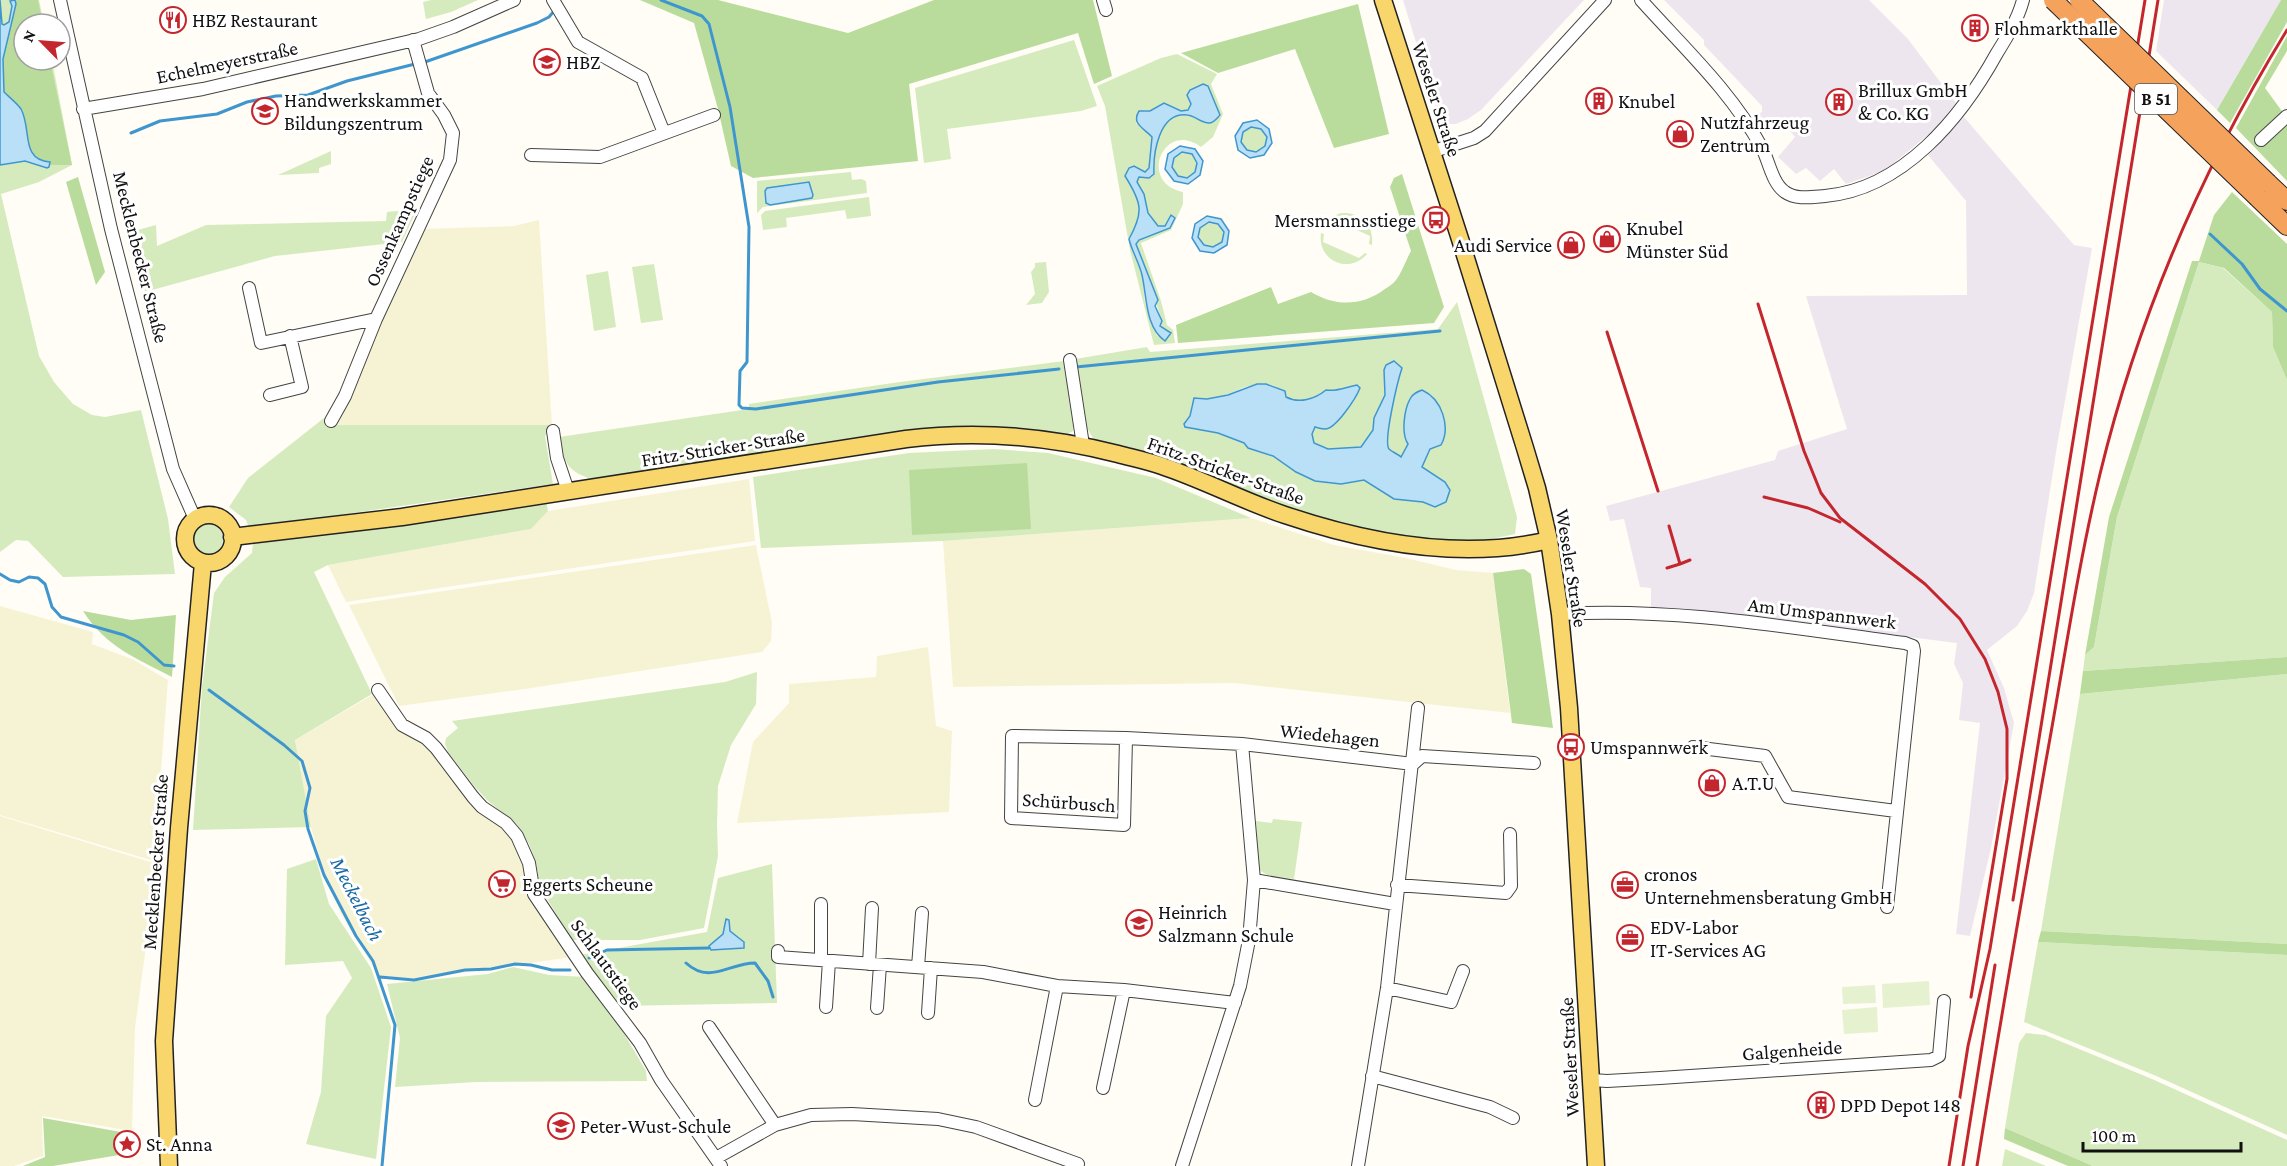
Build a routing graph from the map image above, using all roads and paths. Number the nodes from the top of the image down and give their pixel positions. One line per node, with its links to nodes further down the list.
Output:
1 (60, 0): 11 (street, Mecklenbecker Straße)
2 (514, 0): 10 (street)
3 (1383, 0): 16 (main road, Weseler Straße)
4 (1605, 0): 16 (street)
5 (1641, 0): 6 (street)
6 (2023, 0)
7 (2053, 0): 19 (highway, B 51, bridge)
8 (2079, 0): 18 (highway, B 51, bridge)
9 (556, 5): 14 (street)
10 (413, 40): 11 (street, Echelmeyerstraße); 21 (street, Ossenkampstiege)
11 (83, 109): 29 (street, Mecklenbecker Straße)
12 (714, 115): 14 (street)
13 (2287, 116): 15 (street)
14 (664, 133): 17 (street)
15 (2260, 140)
16 (1431, 152): 31 (main road, Weseler Straße)
17 (531, 155)
18 (2287, 201)
19 (2287, 226)
20 (249, 288): 22 (street, Ossenkampstiege)
21 (376, 319): 22 (street, Ossenkampstiege); 25 (street, Ossenkampstiege)
22 (291, 336): 24 (street)
23 (1070, 360): 27 (street)
24 (270, 395)
25 (331, 421)
26 (553, 431): 28 (street)
27 (1083, 445): 28 (main road, Fritz-Stricker-Straße); 31 (main road, Fritz-Stricker-Straße)
28 (568, 491): 30 (main road, Fritz-Stricker-Straße)
29 (195, 519): 30 (main road); 32 (main road)
30 (232, 537): 32 (main road)
31 (1549, 540): 33 (main road, Weseler Straße)
32 (203, 563): 72 (main road, Mecklenbecker Straße)
33 (1560, 614): 41 (street, Am Umspannwerk); 65 (main road, Weseler Straße)
34 (378, 690): 70 (street, Schlautstiege)
35 (1418, 708): 40 (street)
36 (1126, 738): 36 (street, Schürbusch); 37 (street, Schürbusch)
37 (1242, 744): 40 (street, Wiedehagen); 43 (street)
38 (1693, 747): 41 (street)
39 (1534, 763): 40 (street, Wiedehagen)
40 (1413, 764): 44 (street)
41 (1896, 812): 47 (street, Am Umspannwerk)
42 (1510, 834): 44 (street)
43 (1254, 880): 46 (street); 59 (street)
44 (1397, 885): 46 (street)
45 (821, 904): 51 (street)
46 (1395, 904): 56 (street)
47 (1887, 907)
48 (872, 908): 52 (street)
49 (922, 913): 53 (street)
50 (778, 951): 51 (street)
51 (825, 960): 52 (street); 60 (street)
52 (874, 964): 53 (street); 61 (street)
53 (924, 968): 55 (street); 62 (street)
54 (1463, 971): 56 (street)
55 (1057, 986): 57 (street); 67 (street)
56 (1387, 988): 64 (street)
57 (1124, 990): 59 (street); 66 (street)
58 (1944, 1001): 65 (street, Galgenheide)
59 (1235, 1002): 73 (street)
60 (826, 1007)
61 (877, 1008)
62 (928, 1013)
63 (709, 1027): 69 (street)
64 (1372, 1076): 68 (street); 74 (street)
65 (1592, 1080): 75 (main road, Weseler Straße)
66 (1103, 1088)
67 (1035, 1100)
68 (1513, 1118)
69 (775, 1125): 70 (street, Schlautstiege); 71 (street, Schlautstiege)
70 (719, 1162)
71 (1078, 1164)
72 (170, 1166)
73 (1182, 1166)
74 (1358, 1166)
75 (1596, 1166)

